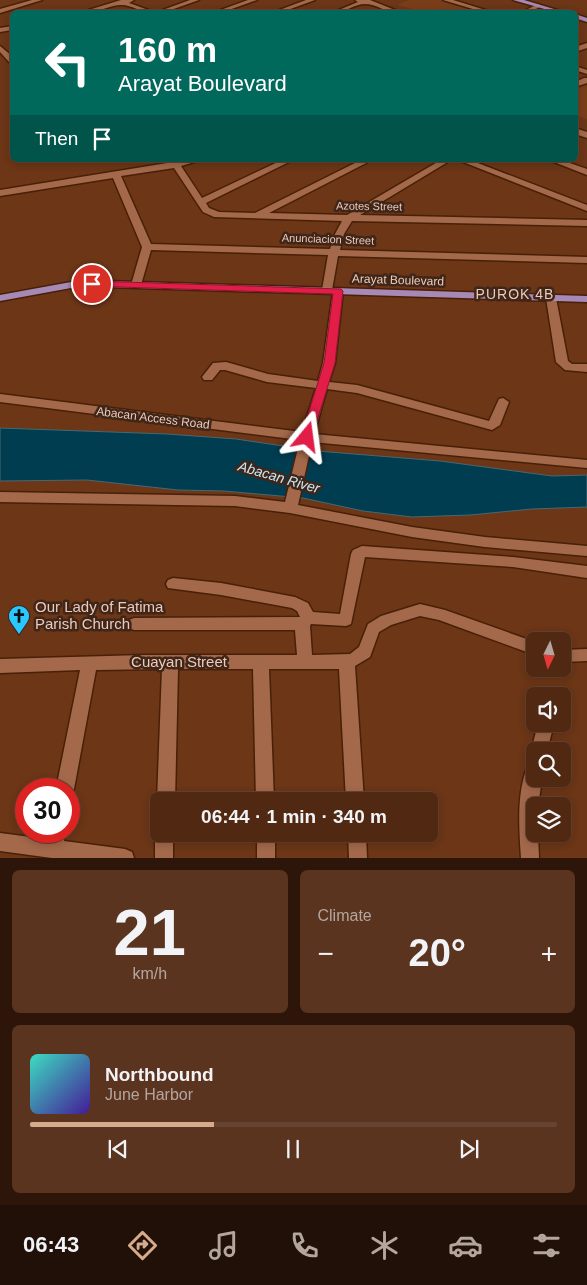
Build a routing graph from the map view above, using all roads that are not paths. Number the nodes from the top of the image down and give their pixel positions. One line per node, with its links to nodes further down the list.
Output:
1 (39, 0): 22 (street)
2 (114, 0): 10 (street)
3 (130, 0): 10 (street)
4 (196, 0): 14 (street)
5 (254, 0): 15 (street)
6 (312, 0): 16 (street)
7 (446, 0): 19 (street)
8 (516, 0): 11 (main road)
9 (364, 1): 17 (street); 18 (street)
10 (123, 3): 12 (street); 13 (street)
11 (538, 6): 20 (street); 21 (main road)
12 (96, 10)
13 (144, 10)
14 (166, 10)
15 (224, 10)
16 (283, 10)
17 (342, 10)
18 (391, 10)
19 (482, 10)
20 (529, 10)
21 (553, 10)
22 (0, 11)
23 (0, 48): 24 (street)
24 (10, 58)
25 (129, 162): 33 (street)
26 (189, 162): 32 (street)
27 (285, 162): 37 (street)
28 (364, 162): 39 (street)
29 (444, 162): 40 (street)
30 (467, 162): 38 (street)
31 (560, 162): 34 (street)
32 (176, 165): 33 (street); 37 (street, Azotes Street)
33 (137, 171): 35 (street)
34 (587, 172)
35 (116, 174): 36 (street); 42 (street)
36 (0, 193)
37 (201, 202): 39 (street, Azotes Street)
38 (587, 208)
39 (256, 216): 40 (street, Azotes Street)
40 (349, 218): 41 (street, Azotes Street); 43 (street)
41 (587, 223)
42 (147, 247): 43 (street, Anunciacion Street); 45 (street)
43 (335, 252): 44 (street, Anunciacion Street); 46 (street)
44 (587, 260)
45 (136, 285): 46 (main road, Arayat Boulevard); 47 (main road, Arayat Boulevard)
46 (332, 291): 48 (main road, Arayat Boulevard); 52 (street)
47 (0, 298)
48 (551, 298): 49 (main road, Arayat Boulevard); 50 (street)
49 (587, 299)
50 (587, 368)
51 (208, 377): 52 (street)
52 (322, 385): 54 (street); 55 (street)
53 (0, 398): 55 (street, Abacan Access Road)
54 (503, 402)
55 (306, 439): 56 (street, Abacan Access Road); 58 (street)
56 (587, 464)
57 (0, 498): 58 (street)
58 (291, 504): 59 (street)
59 (587, 551)
60 (587, 572): 62 (street)
61 (173, 584): 62 (street)
62 (305, 621): 63 (street); 67 (street)
63 (134, 624)
64 (526, 647): 71 (street)
65 (587, 655): 66 (street)
66 (571, 656)
67 (305, 661): 69 (street, Cuayan Street); 71 (street, Cuayan Street)
68 (170, 662): 69 (street, Cuayan Street); 70 (street, Cuayan Street); 75 (street)
69 (261, 662): 76 (street)
70 (89, 664): 72 (street, Cuayan Street); 73 (street)
71 (348, 667): 77 (street)
72 (1, 668)
73 (67, 778)
74 (531, 787): 88 (street)
75 (166, 792)
76 (265, 792)
77 (355, 792)
78 (15, 841): 79 (street)
79 (0, 842)
80 (164, 842): 85 (street)
81 (266, 842): 86 (street)
82 (357, 842): 87 (street)
83 (67, 843): 84 (street)
84 (125, 858)
85 (164, 858)
86 (266, 858)
87 (358, 858)
88 (530, 858)

